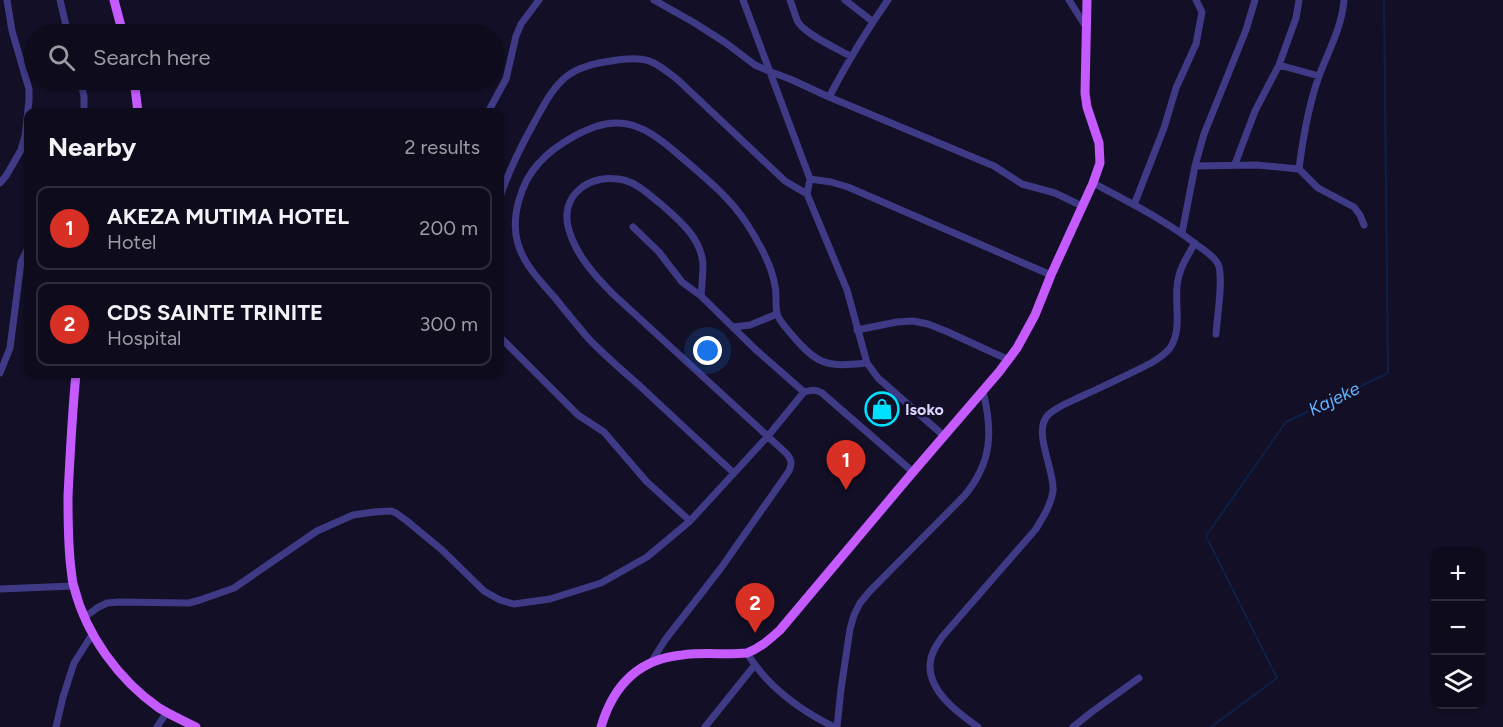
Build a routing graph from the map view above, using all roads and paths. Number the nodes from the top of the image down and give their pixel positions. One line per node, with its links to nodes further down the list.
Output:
1 (7, 0): 22 (street)
2 (60, 0): 17 (street)
3 (114, 0): 18 (main road)
4 (539, 0): 25 (street)
5 (654, 0): 23 (street)
6 (743, 0): 23 (street)
7 (790, 0): 20 (street)
8 (845, 0): 16 (street)
9 (888, 0): 16 (street)
10 (1069, 0): 19 (street)
11 (1087, 0): 19 (main road)
12 (1196, 0): 44 (street)
13 (1255, 0): 37 (street)
14 (1299, 0): 21 (street)
15 (1344, 0): 24 (street)
16 (872, 21): 20 (street)
17 (66, 24)
18 (120, 24)
19 (1086, 27): 41 (main road)
20 (850, 56): 30 (street)
21 (1279, 65): 24 (street); 36 (street)
22 (24, 71)
23 (771, 72): 30 (street); 39 (street)
24 (1319, 76): 38 (street)
25 (504, 83)
26 (29, 90): 31 (street)
27 (82, 90): 32 (street)
28 (135, 90): 33 (main road)
29 (500, 90): 34 (street)
30 (829, 97): 45 (street)
31 (28, 108)
32 (84, 108)
33 (138, 108)
34 (490, 108)
35 (24, 140): 40 (street)
36 (1235, 164): 37 (street); 38 (street)
37 (1195, 166): 48 (street)
38 (1299, 169): 46 (street)
39 (810, 179): 43 (street); 53 (street)
40 (0, 183)
41 (1093, 183): 44 (street); 45 (main road)
42 (504, 184): 43 (street)
43 (807, 194): 57 (street)
44 (1134, 205): 48 (street)
45 (1082, 206): 53 (main road)
46 (1364, 225)
47 (633, 227): 54 (street)
48 (1182, 233): 49 (street)
49 (1195, 243): 58 (street); 86 (street)
50 (24, 256): 51 (street)
51 (21, 262): 52 (street); 62 (street)
52 (24, 263)
53 (1051, 274): 60 (main road)
54 (701, 296): 56 (street); 66 (street)
55 (777, 314): 56 (street); 61 (street); 69 (street)
56 (733, 327): 65 (street)
57 (857, 330): 60 (street); 61 (street)
58 (1216, 334)
59 (504, 341): 70 (street)
60 (1009, 360): 64 (main road)
61 (867, 363): 67 (street)
62 (0, 373)
63 (76, 378): 71 (main road)
64 (983, 391): 67 (main road); 85 (street)
65 (804, 392): 66 (street); 68 (street)
66 (768, 436): 69 (street); 76 (street)
67 (944, 436): 68 (main road)
68 (912, 472): 75 (main road)
69 (734, 473): 70 (street)
70 (690, 521): 73 (street)
71 (73, 586): 72 (street); 73 (main road)
72 (0, 589)
73 (85, 617): 74 (main road)
74 (93, 633): 79 (main road); 80 (street)
75 (747, 653): 76 (main road); 77 (street)
76 (650, 664): 83 (main road)
77 (754, 666): 84 (street); 85 (street)
78 (1139, 678): 87 (street)
79 (166, 712): 81 (street); 82 (main road)
80 (56, 727)
81 (157, 727)
82 (196, 727)
83 (601, 727)
84 (705, 727)
85 (835, 727)
86 (978, 727)
87 (1073, 727)

